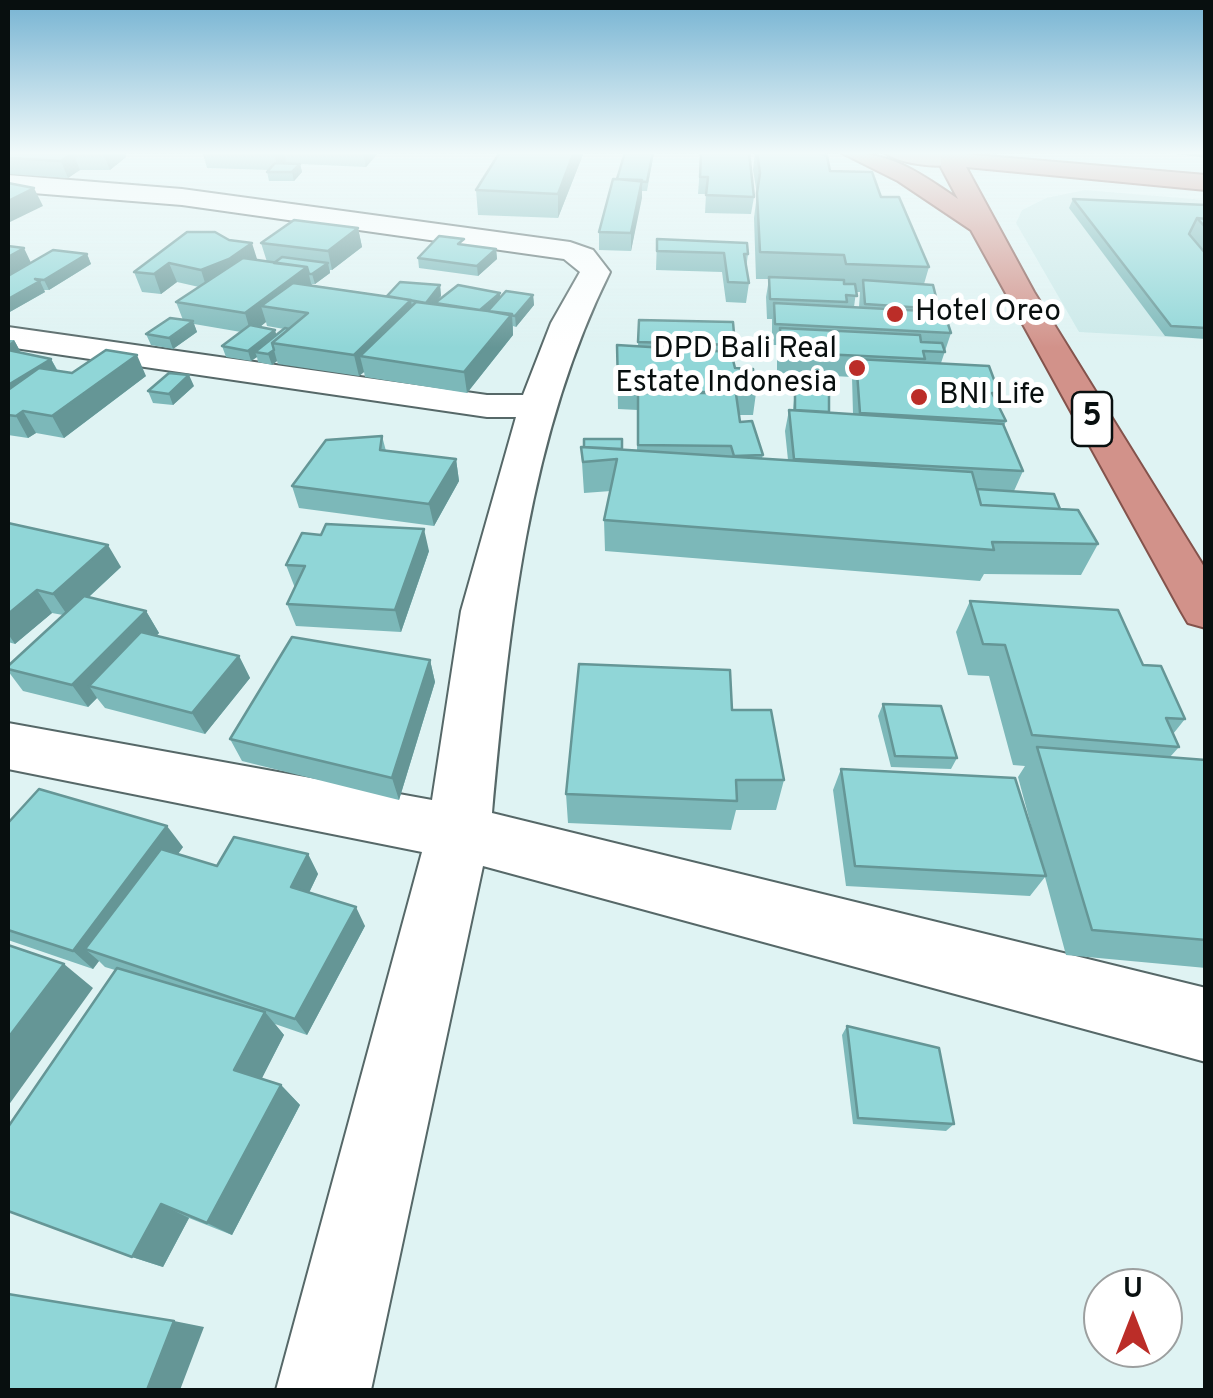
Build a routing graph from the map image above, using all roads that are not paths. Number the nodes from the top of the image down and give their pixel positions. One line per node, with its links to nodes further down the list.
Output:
1 (335, 217): 5 (street)
2 (986, 217): 3 (highway)
3 (989, 219): 6 (highway, 5)
4 (8, 338): 5 (street)
5 (538, 406): 8 (street)
6 (1206, 611)
7 (11, 752): 8 (street)
8 (459, 832): 9 (street); 10 (street)
9 (1206, 1025)
10 (323, 1390)

